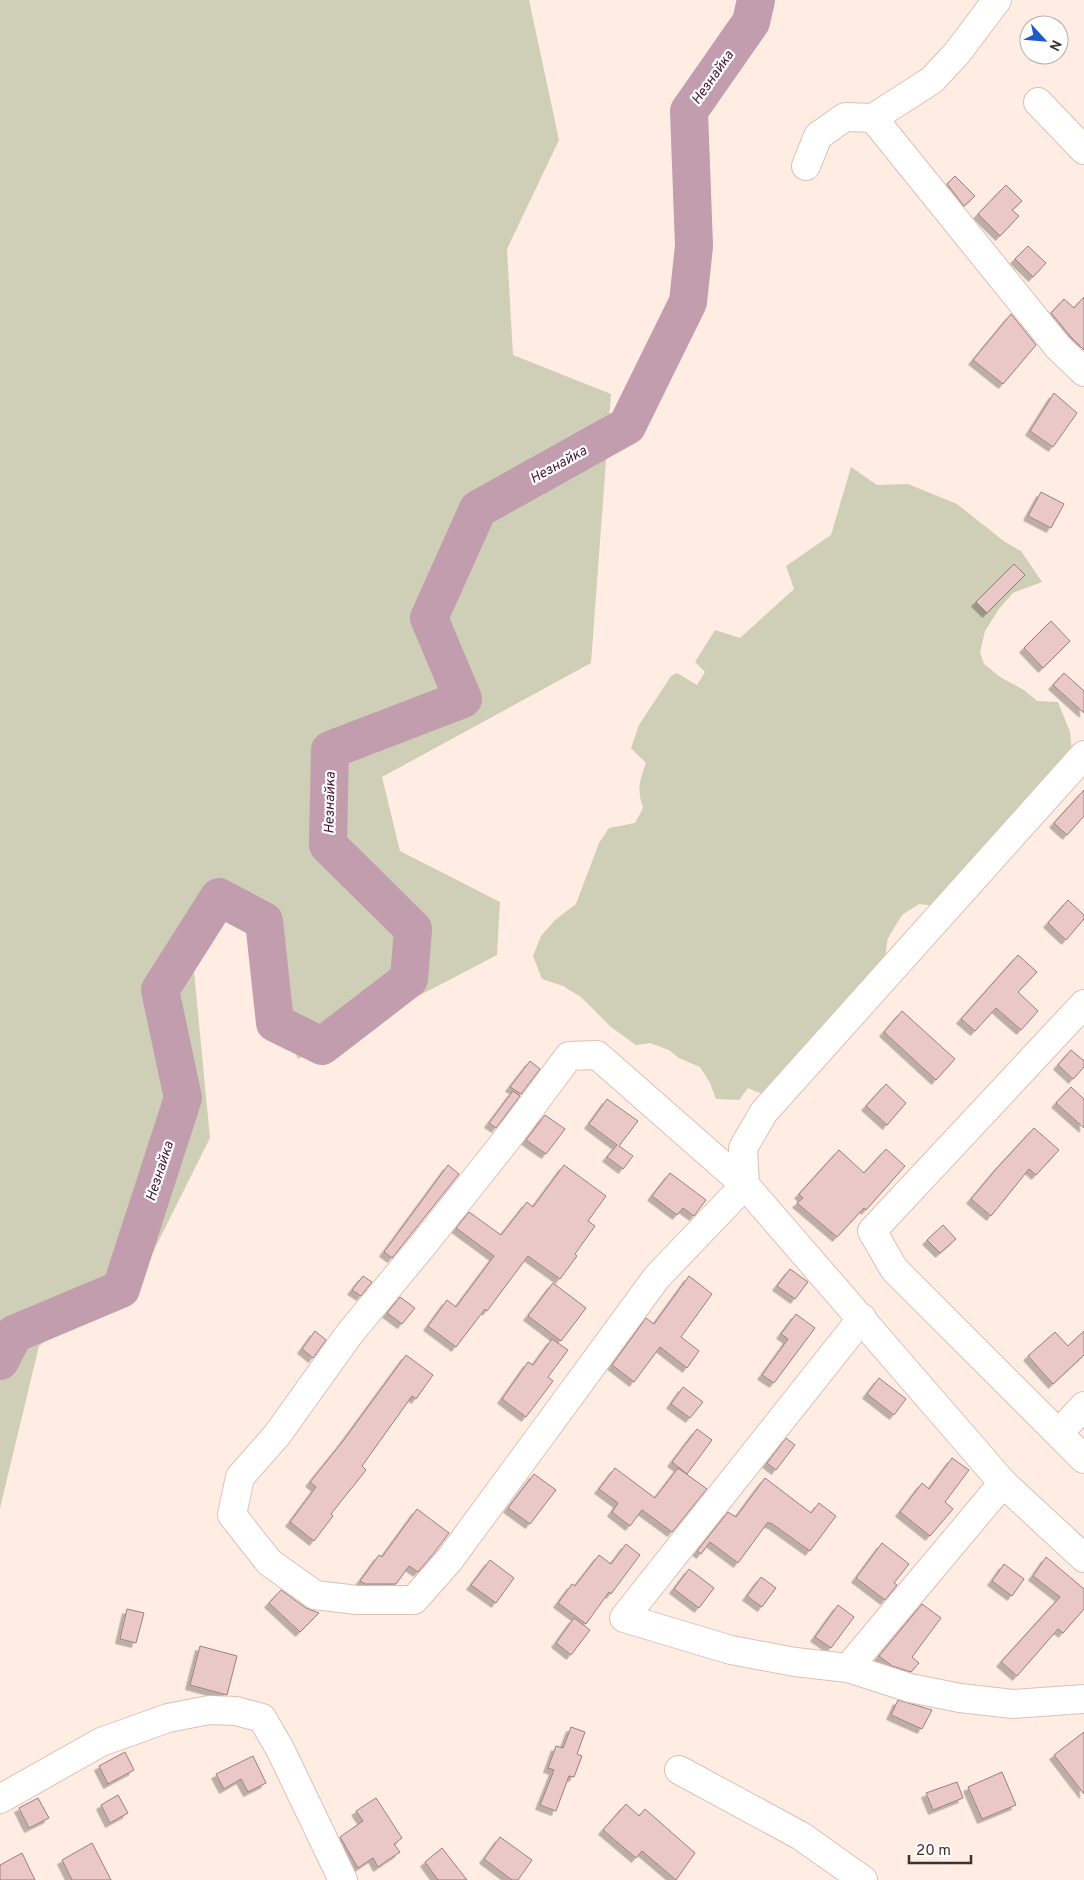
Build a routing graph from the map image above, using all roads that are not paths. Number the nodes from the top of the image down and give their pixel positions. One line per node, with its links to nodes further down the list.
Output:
1 (997, 0): 3 (street)
2 (1038, 102): 4 (street)
3 (873, 118): 5 (street); 6 (street)
4 (1084, 150)
5 (806, 166)
6 (1084, 372)
7 (1084, 755): 9 (street)
8 (1084, 1004): 12 (street)
9 (745, 1185): 9 (street); 10 (street)
10 (862, 1318): 14 (street); 16 (street)
11 (1084, 1406): 12 (street)
12 (1059, 1433): 13 (street)
13 (1084, 1459)
14 (1003, 1483): 15 (street); 16 (street)
15 (1084, 1558)
16 (848, 1668): 17 (street)
17 (1084, 1699)
18 (679, 1770): 21 (street)
19 (0, 1799): 20 (street)
20 (343, 1880)
21 (863, 1880)

